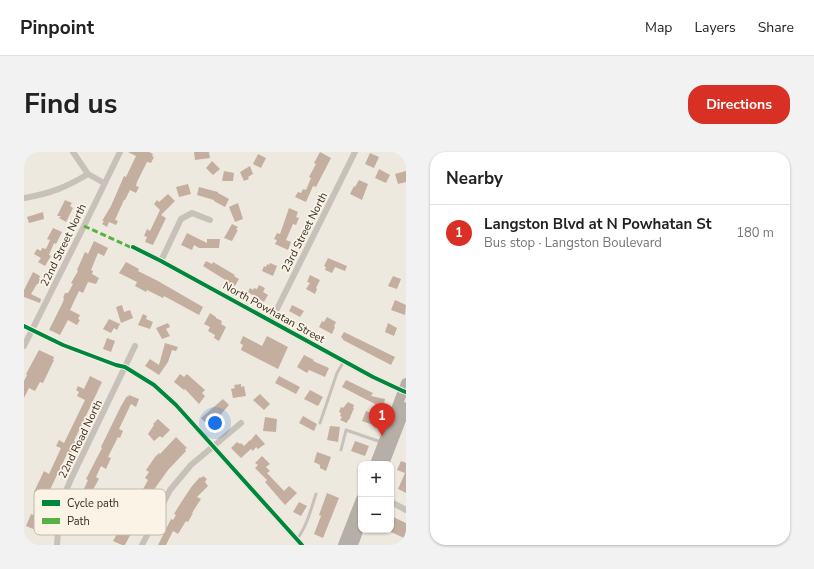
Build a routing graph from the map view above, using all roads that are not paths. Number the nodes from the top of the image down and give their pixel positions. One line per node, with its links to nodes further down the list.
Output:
1 (72, 152): 4 (street)
2 (120, 152): 5 (street, 22nd Street North)
3 (355, 152): 10 (street, 23rd Street North)
4 (88, 174): 5 (street); 6 (street)
5 (104, 183): 11 (street, 22nd Street North)
6 (24, 198)
7 (210, 220): 9 (street)
8 (133, 247): 9 (street, North Powhatan Street)
9 (161, 260): 10 (street, North Powhatan Street)
10 (271, 321): 13 (street, North Powhatan Street)
11 (24, 346)
12 (135, 346): 14 (street, 22nd Road North)
13 (344, 361): 15 (street, North Powhatan Street); 17 (lane)
14 (125, 367): 20 (street); 24 (street, 22nd Road North)
15 (405, 389): 19 (main road)
16 (406, 407): 23 (main road)
17 (320, 422)
18 (241, 423): 20 (street)
19 (383, 442): 21 (lane); 22 (main road)
20 (213, 446): 26 (street); 33 (street)
21 (341, 450)
22 (376, 461)
23 (385, 461)
24 (67, 489)
25 (316, 494): 33 (lane)
26 (166, 498)
27 (394, 504): 29 (street)
28 (358, 507): 37 (main road)
29 (406, 510)
30 (358, 531): 38 (main road)
31 (58, 535): 34 (street, 22nd Road North)
32 (147, 535): 35 (street)
33 (297, 539): 36 (street)
34 (58, 545)
35 (142, 545)
36 (302, 545)
37 (343, 545)
38 (353, 545)

